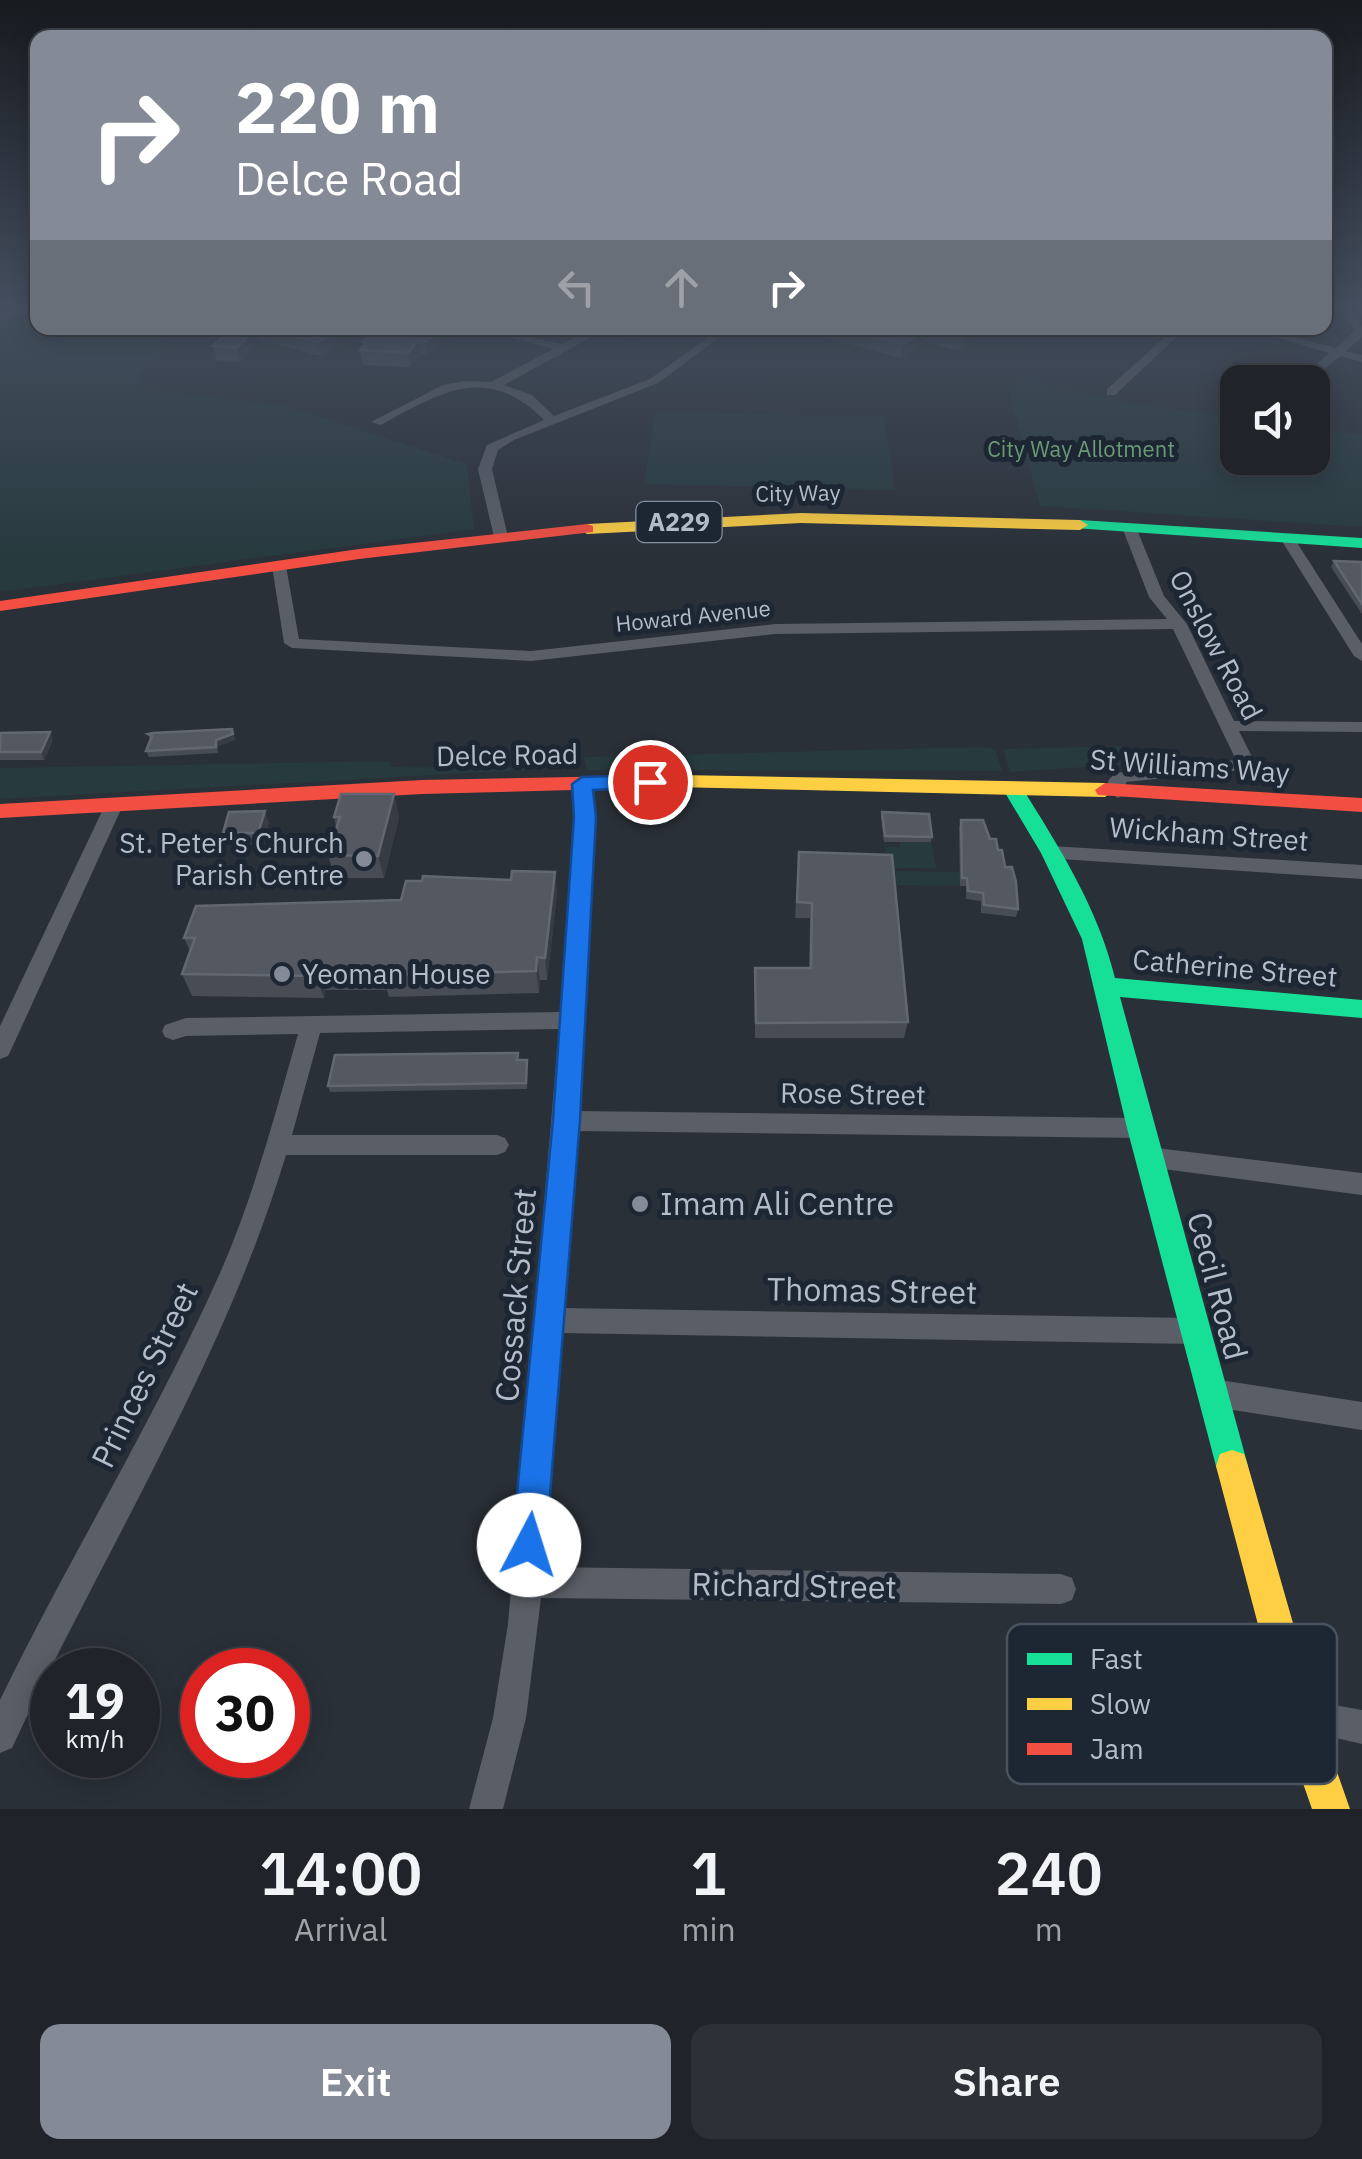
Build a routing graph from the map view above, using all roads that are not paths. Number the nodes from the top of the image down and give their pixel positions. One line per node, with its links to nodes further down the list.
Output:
1 (444, 388): 7 (street)
2 (496, 388): 6 (street)
3 (634, 388): 6 (street)
4 (1116, 388): 5 (street)
5 (1112, 392)
6 (553, 421): 9 (street)
7 (376, 422)
8 (1129, 527): 9 (street, City Way / A229); 10 (street, City Way / A229); 14 (street, Onslow Road)
9 (501, 536): 12 (street, City Way / A229)
10 (1287, 538): 11 (street, City Way / A229); 15 (street)
11 (1362, 543)
12 (279, 566): 13 (street, City Way / A229); 14 (street, Howard Avenue)
13 (0, 606)
14 (1179, 624): 16 (street, Onslow Road)
15 (1362, 656)
16 (1228, 726): 17 (street); 20 (street, Onslow Road)
17 (1362, 727)
18 (582, 784): 19 (street, Delce Road); 21 (street, Delce Road); 28 (street, Cossack Street)
19 (1014, 791): 20 (street, St Williams Way); 24 (street, Cecil Road)
20 (1118, 792): 22 (street, St Williams Way)
21 (114, 805): 23 (street, Delce Road); 31 (street)
22 (1362, 806)
23 (0, 811)
24 (1052, 854): 25 (street, Wickham Street); 26 (street, Cecil Road)
25 (1362, 872)
26 (1103, 986): 27 (street, Catherine Street); 33 (street, Cecil Road)
27 (1362, 1009)
28 (572, 1020): 29 (street); 32 (street, Cossack Street)
29 (311, 1026): 30 (street); 34 (street, Princes Street)
30 (174, 1031)
31 (0, 1050)
32 (566, 1120): 33 (street, Rose Street); 38 (street, Cossack Street)
33 (1140, 1128): 36 (street, Cecil Road)
34 (278, 1145): 35 (street); 47 (street, Princes Street)
35 (497, 1145)
36 (1148, 1156): 37 (street); 39 (street, Cecil Road)
37 (1362, 1184)
38 (548, 1320): 39 (street, Thomas Street); 42 (street, Cossack Street)
39 (1195, 1331): 40 (street, Cecil Road)
40 (1213, 1394): 41 (street); 44 (street, Cecil Road)
41 (1362, 1416)
42 (526, 1582): 43 (street, Richard Street); 49 (street, Cossack Street)
43 (1061, 1589)
44 (1276, 1624)
45 (1337, 1722): 46 (street)
46 (1362, 1727)
47 (0, 1736)
48 (1323, 1784): 50 (street, Cecil Road)
49 (486, 1809)
50 (1331, 1809)

